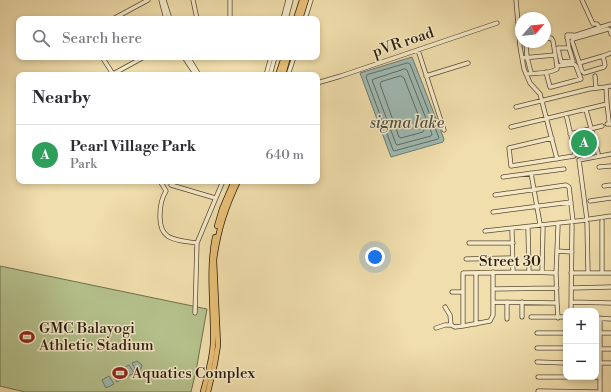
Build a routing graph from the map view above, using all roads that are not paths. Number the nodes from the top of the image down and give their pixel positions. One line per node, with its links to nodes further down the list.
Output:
1 (148, 0): 12 (street)
2 (162, 0): 13 (street); 14 (street)
3 (193, 0): 15 (street)
4 (230, 0): 16 (street)
5 (290, 0): 17 (street)
6 (302, 0): 18 (main road)
7 (306, 0): 19 (main road)
8 (311, 0): 20 (street)
9 (516, 0): 11 (street)
10 (582, 0): 23 (street)
11 (517, 12)
12 (119, 16)
13 (165, 16)
14 (169, 16)
15 (196, 16)
16 (230, 16)
17 (285, 16)
18 (297, 16)
19 (301, 16)
20 (306, 16)
21 (497, 23): 30 (street, pVR road)
22 (611, 24): 23 (street)
23 (599, 27): 24 (street)
24 (591, 32): 25 (street); 29 (street); 45 (street)
25 (611, 34)
26 (551, 39): 32 (street)
27 (522, 48): 34 (street)
28 (525, 48): 34 (street)
29 (569, 48): 29 (street)
30 (418, 50): 59 (street); 61 (street, pVR road)
31 (611, 53): 33 (street)
32 (555, 55): 34 (street); 46 (street)
33 (603, 56): 45 (street); 45 (street)
34 (524, 57): 57 (street); 58 (street)
35 (104, 60): 47 (street)
36 (139, 60): 48 (street)
37 (186, 60): 49 (street)
38 (190, 60): 50 (street)
39 (270, 60): 51 (street)
40 (274, 60): 52 (street)
41 (283, 60): 53 (main road)
42 (287, 60): 54 (main road)
43 (293, 60): 55 (street)
44 (468, 63): 59 (street)
45 (580, 63)
46 (557, 66): 56 (street); 56 (street)
47 (112, 72)
48 (117, 72)
49 (196, 72)
50 (196, 72)
51 (267, 72)
52 (271, 72)
53 (279, 72)
54 (284, 72)
55 (289, 72)
56 (546, 72): 57 (street)
57 (530, 73): 58 (street)
58 (526, 74): 65 (street)
59 (426, 76): 75 (street)
60 (595, 76): 64 (street)
61 (320, 82)
62 (611, 86): 63 (street)
63 (606, 87): 64 (street); 66 (street)
64 (596, 88): 65 (street)
65 (542, 101): 67 (street); 70 (street)
66 (607, 104): 68 (street); 71 (street)
67 (516, 107)
68 (586, 110): 69 (street); 74 (street)
69 (566, 114): 70 (street); 76 (street)
70 (546, 118): 73 (street); 77 (street)
71 (609, 123)
72 (602, 126): 74 (street)
73 (511, 127)
74 (592, 129): 76 (street); 78 (street)
75 (444, 130)
76 (570, 134): 80 (street)
77 (552, 138): 80 (street); 80 (street)
78 (598, 153)
79 (611, 154): 106 (street)
80 (557, 159)
81 (611, 166): 82 (street)
82 (599, 167)
83 (564, 169): 84 (street)
84 (531, 173): 85 (street); 94 (street)
85 (503, 177)
86 (162, 184): 95 (street)
87 (170, 184): 95 (street)
88 (173, 184): 97 (street)
89 (221, 184): 97 (street)
90 (233, 184): 173 (main road)
91 (237, 184): 174 (main road)
92 (611, 185): 93 (street)
93 (604, 186)
94 (534, 190): 96 (street); 100 (street); 101 (street)
95 (166, 191): 113 (street)
96 (495, 195)
97 (215, 198): 113 (street)
98 (611, 198): 99 (street)
99 (590, 201)
100 (571, 202): 101 (street); 106 (street)
101 (537, 206): 102 (street); 108 (street)
102 (493, 212)
103 (611, 216): 104 (street)
104 (590, 219)
105 (602, 221): 128 (street)
106 (573, 223): 108 (street); 117 (street)
107 (587, 223): 127 (street)
108 (542, 226): 111 (street); 123 (street)
109 (558, 226): 116 (street)
110 (528, 229): 122 (street)
111 (485, 231)
112 (512, 231): 115 (street)
113 (197, 243): 144 (street)
114 (470, 243): 115 (street)
115 (513, 243): 118 (street)
116 (557, 251): 117 (street); 125 (street)
117 (572, 252): 126 (street)
118 (513, 258): 119 (street); 121 (street)
119 (466, 259)
120 (493, 272): 121 (street, Street 30); 124 (street, Street 30); 133 (street)
121 (513, 272): 122 (street, Street 30)
122 (528, 272): 123 (street, Street 30)
123 (542, 272): 125 (street, Street 30)
124 (476, 273): 135 (street, Street 30); 152 (street)
125 (556, 273): 130 (street)
126 (571, 273): 127 (street); 131 (street)
127 (588, 273): 128 (street)
128 (602, 273): 129 (street)
129 (611, 273)
130 (557, 288): 133 (street); 140 (street)
131 (571, 288): 132 (street); 139 (street)
132 (611, 288)
133 (493, 289): 136 (street)
134 (452, 292): 135 (street)
135 (463, 292): 154 (street)
136 (492, 302): 137 (street); 152 (street)
137 (507, 302): 138 (street); 150 (street)
138 (522, 302): 140 (street); 145 (street)
139 (571, 302): 141 (street); 143 (street)
140 (557, 303): 148 (street)
141 (611, 303)
142 (445, 307): 153 (street)
143 (571, 308)
144 (196, 312)
145 (522, 317)
146 (531, 317): 148 (street)
147 (563, 317): 148 (street)
148 (558, 318)
149 (599, 318): 151 (street)
150 (506, 319)
151 (611, 319)
152 (476, 324): 154 (street)
153 (451, 325): 154 (street); 156 (street)
154 (463, 326)
155 (599, 326): 159 (street)
156 (436, 328)
157 (537, 333): 158 (street)
158 (563, 333)
159 (600, 333): 160 (street); 164 (street)
160 (611, 333)
161 (537, 348): 162 (street)
162 (563, 348)
163 (611, 348): 164 (street)
164 (600, 349): 165 (street)
165 (599, 356)
166 (537, 362): 167 (street)
167 (563, 363)
168 (599, 363): 169 (street)
169 (611, 363)
170 (599, 370): 172 (street)
171 (538, 377): 172 (street)
172 (600, 377): 176 (street)
173 (203, 392)
174 (208, 392)
175 (538, 392): 176 (street)
176 (600, 392)

